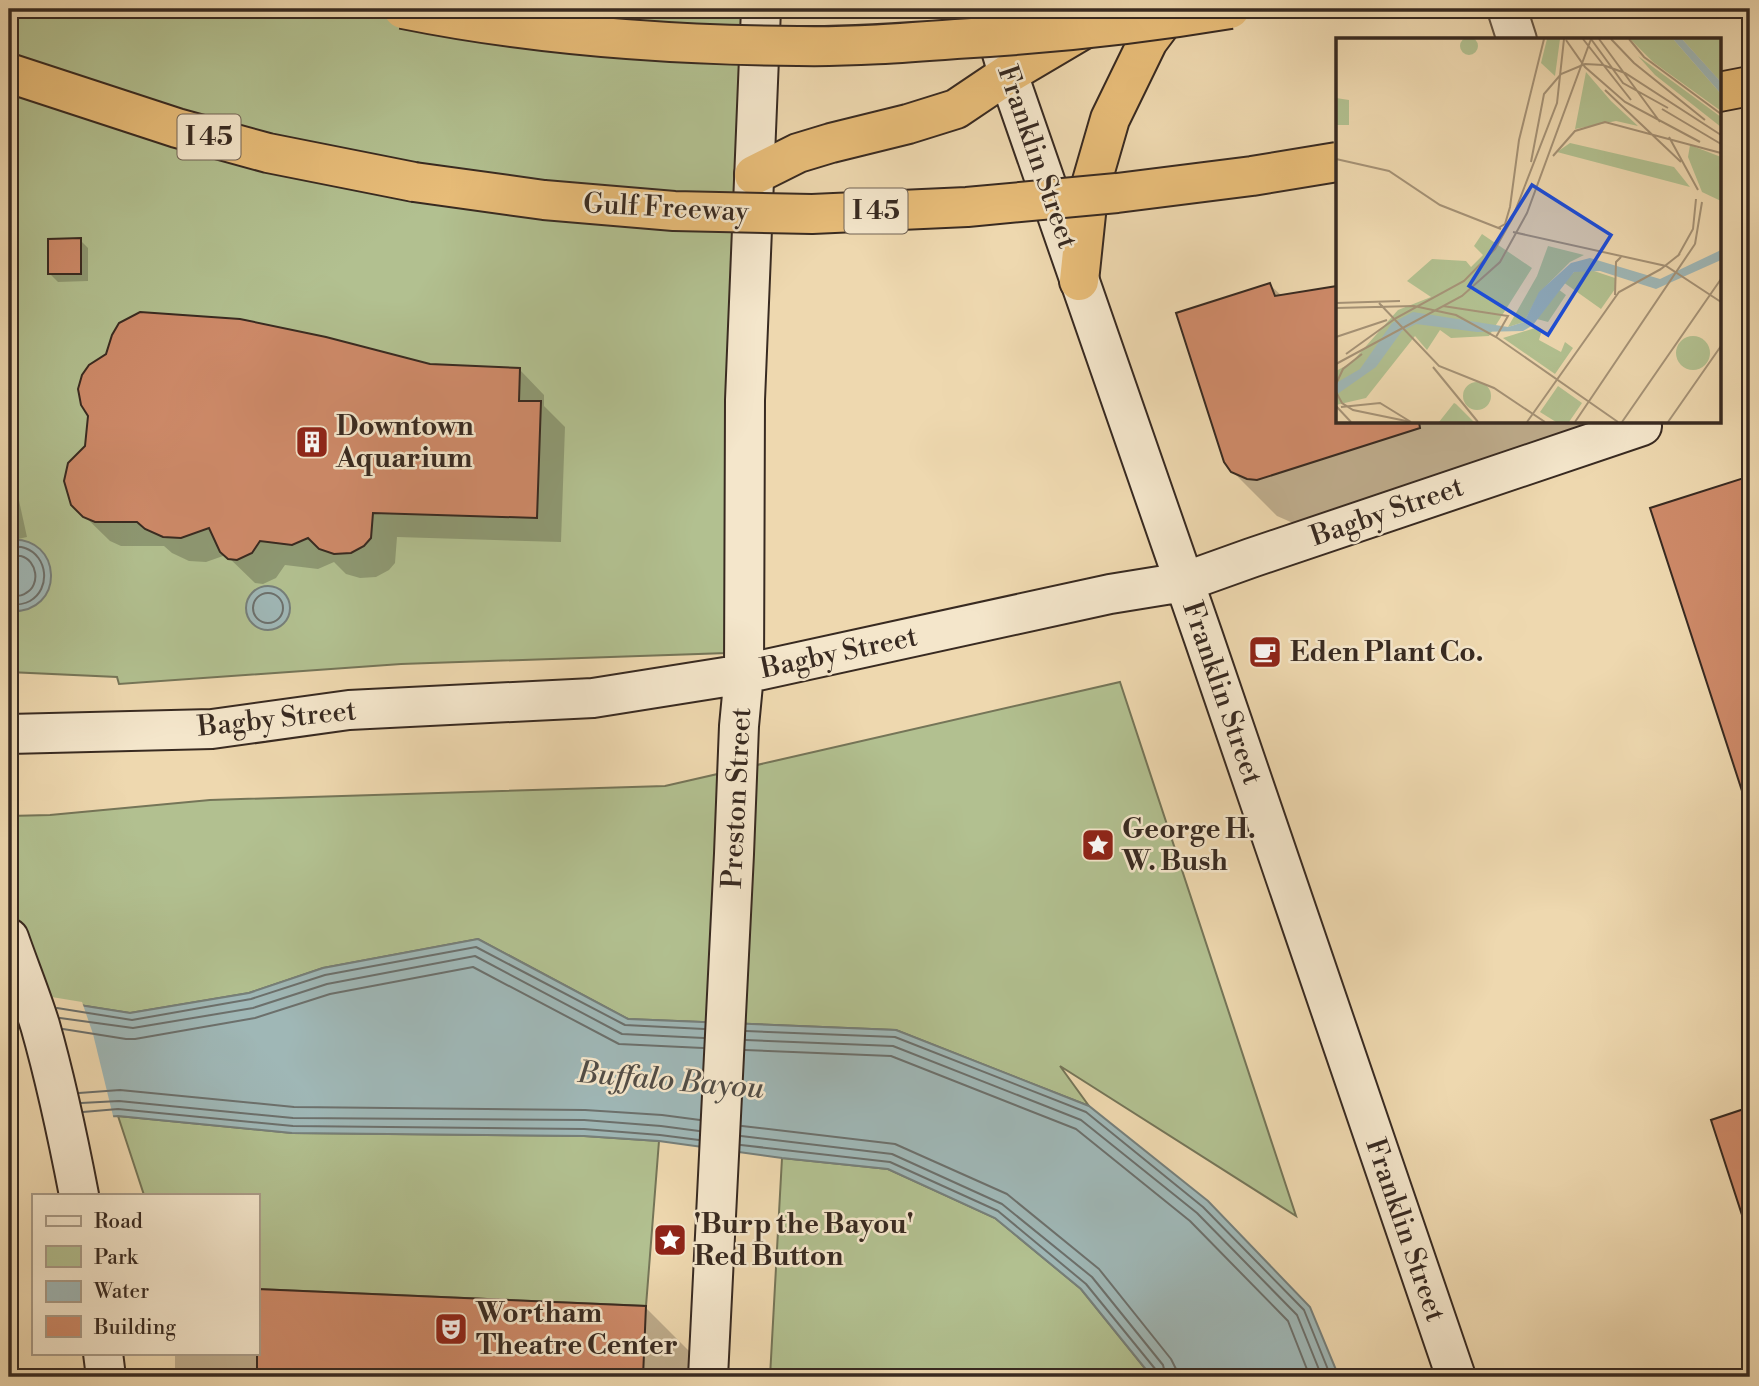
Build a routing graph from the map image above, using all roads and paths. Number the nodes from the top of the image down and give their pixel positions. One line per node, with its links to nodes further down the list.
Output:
1 (403, 9): 6 (highway, bridge)
2 (761, 9): 14 (street, Preston Street)
3 (989, 9): 10 (street, Franklin Street)
4 (1119, 9): 10 (highway)
5 (1172, 9): 15 (highway)
6 (1230, 9)
7 (1507, 9): 8 (street)
8 (1516, 38)
9 (9, 73): 13 (highway, Gulf Freeway / I 45, bridge)
10 (1008, 74): 14 (highway); 15 (street, Franklin Street)
11 (1750, 86): 12 (highway)
12 (1720, 92)
13 (1336, 162)
14 (754, 175): 18 (street, Preston Street)
15 (1079, 281): 17 (street, Franklin Street)
16 (1641, 424): 17 (street, Bagby Street)
17 (1184, 582): 18 (street, Bagby Street); 25 (street, Franklin Street)
18 (744, 674): 19 (street, Bagby Street); 24 (street, Preston Street)
19 (9, 734)
20 (9, 938): 21 (street)
21 (79, 1194)
22 (103, 1354): 23 (street)
23 (106, 1377)
24 (708, 1377)
25 (1456, 1377)

